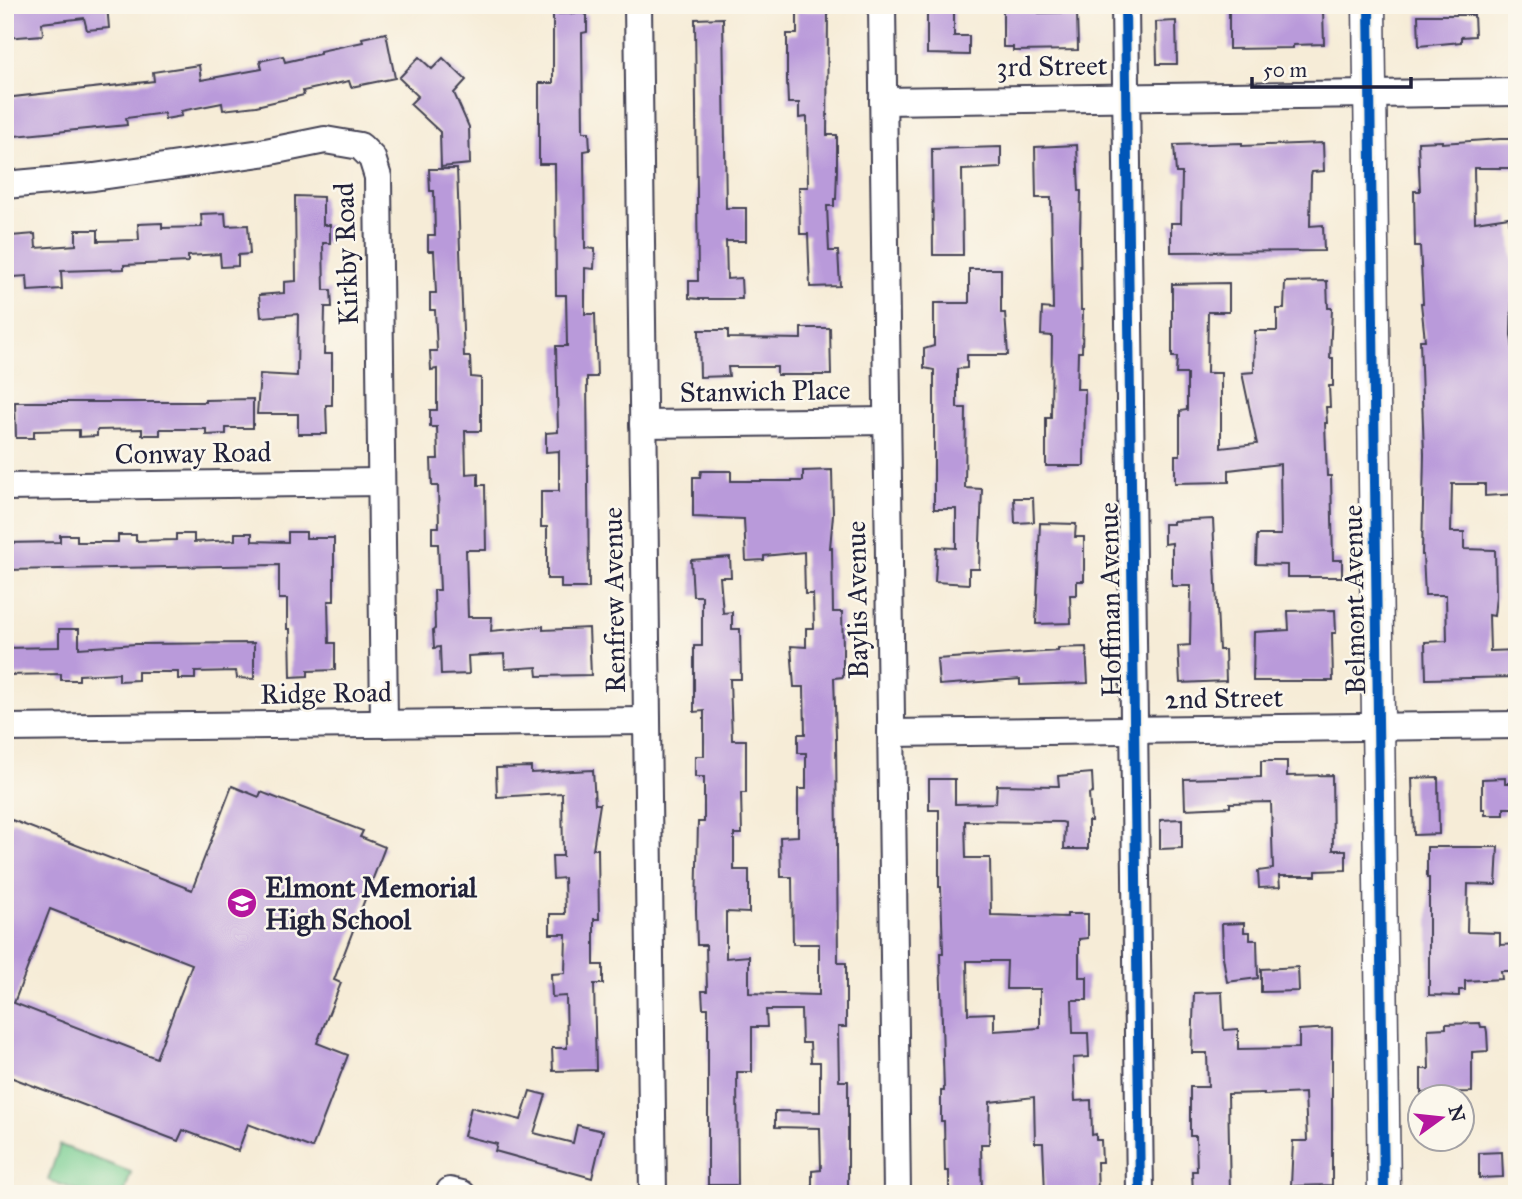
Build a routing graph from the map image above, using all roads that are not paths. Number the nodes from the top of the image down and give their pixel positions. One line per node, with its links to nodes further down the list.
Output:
1 (638, 5): 11 (street, Renfrew Avenue)
2 (881, 5): 8 (street, Baylis Avenue)
3 (1125, 5): 7 (street, Hoffman Avenue)
4 (1369, 5): 6 (street, Belmont Avenue)
5 (1517, 92): 6 (street, 3rd Street)
6 (1370, 94): 7 (street, 3rd Street); 18 (street, Belmont Avenue)
7 (1126, 97): 8 (street, 3rd Street); 19 (street, Hoffman Avenue)
8 (883, 101): 10 (street, Baylis Avenue)
9 (5, 185): 12 (street, Kirkby Road)
10 (887, 421): 11 (street, Stanwich Place); 20 (street, Baylis Avenue)
11 (643, 424): 14 (street, Renfrew Avenue)
12 (381, 482): 13 (street, Conway Road); 15 (street, Kirkby Road)
13 (5, 487)
14 (647, 721): 15 (street, Ridge Road); 21 (street, Renfrew Avenue)
15 (384, 724): 17 (street, Ridge Road)
16 (1517, 725): 18 (street, 2nd Street)
17 (5, 727)
18 (1378, 727): 19 (street, 2nd Street); 24 (street, Belmont Avenue)
19 (1134, 730): 20 (street, 2nd Street); 23 (street, Hoffman Avenue)
20 (891, 733): 22 (street, Baylis Avenue)
21 (653, 1194)
22 (897, 1194)
23 (1140, 1194)
24 (1384, 1194)

